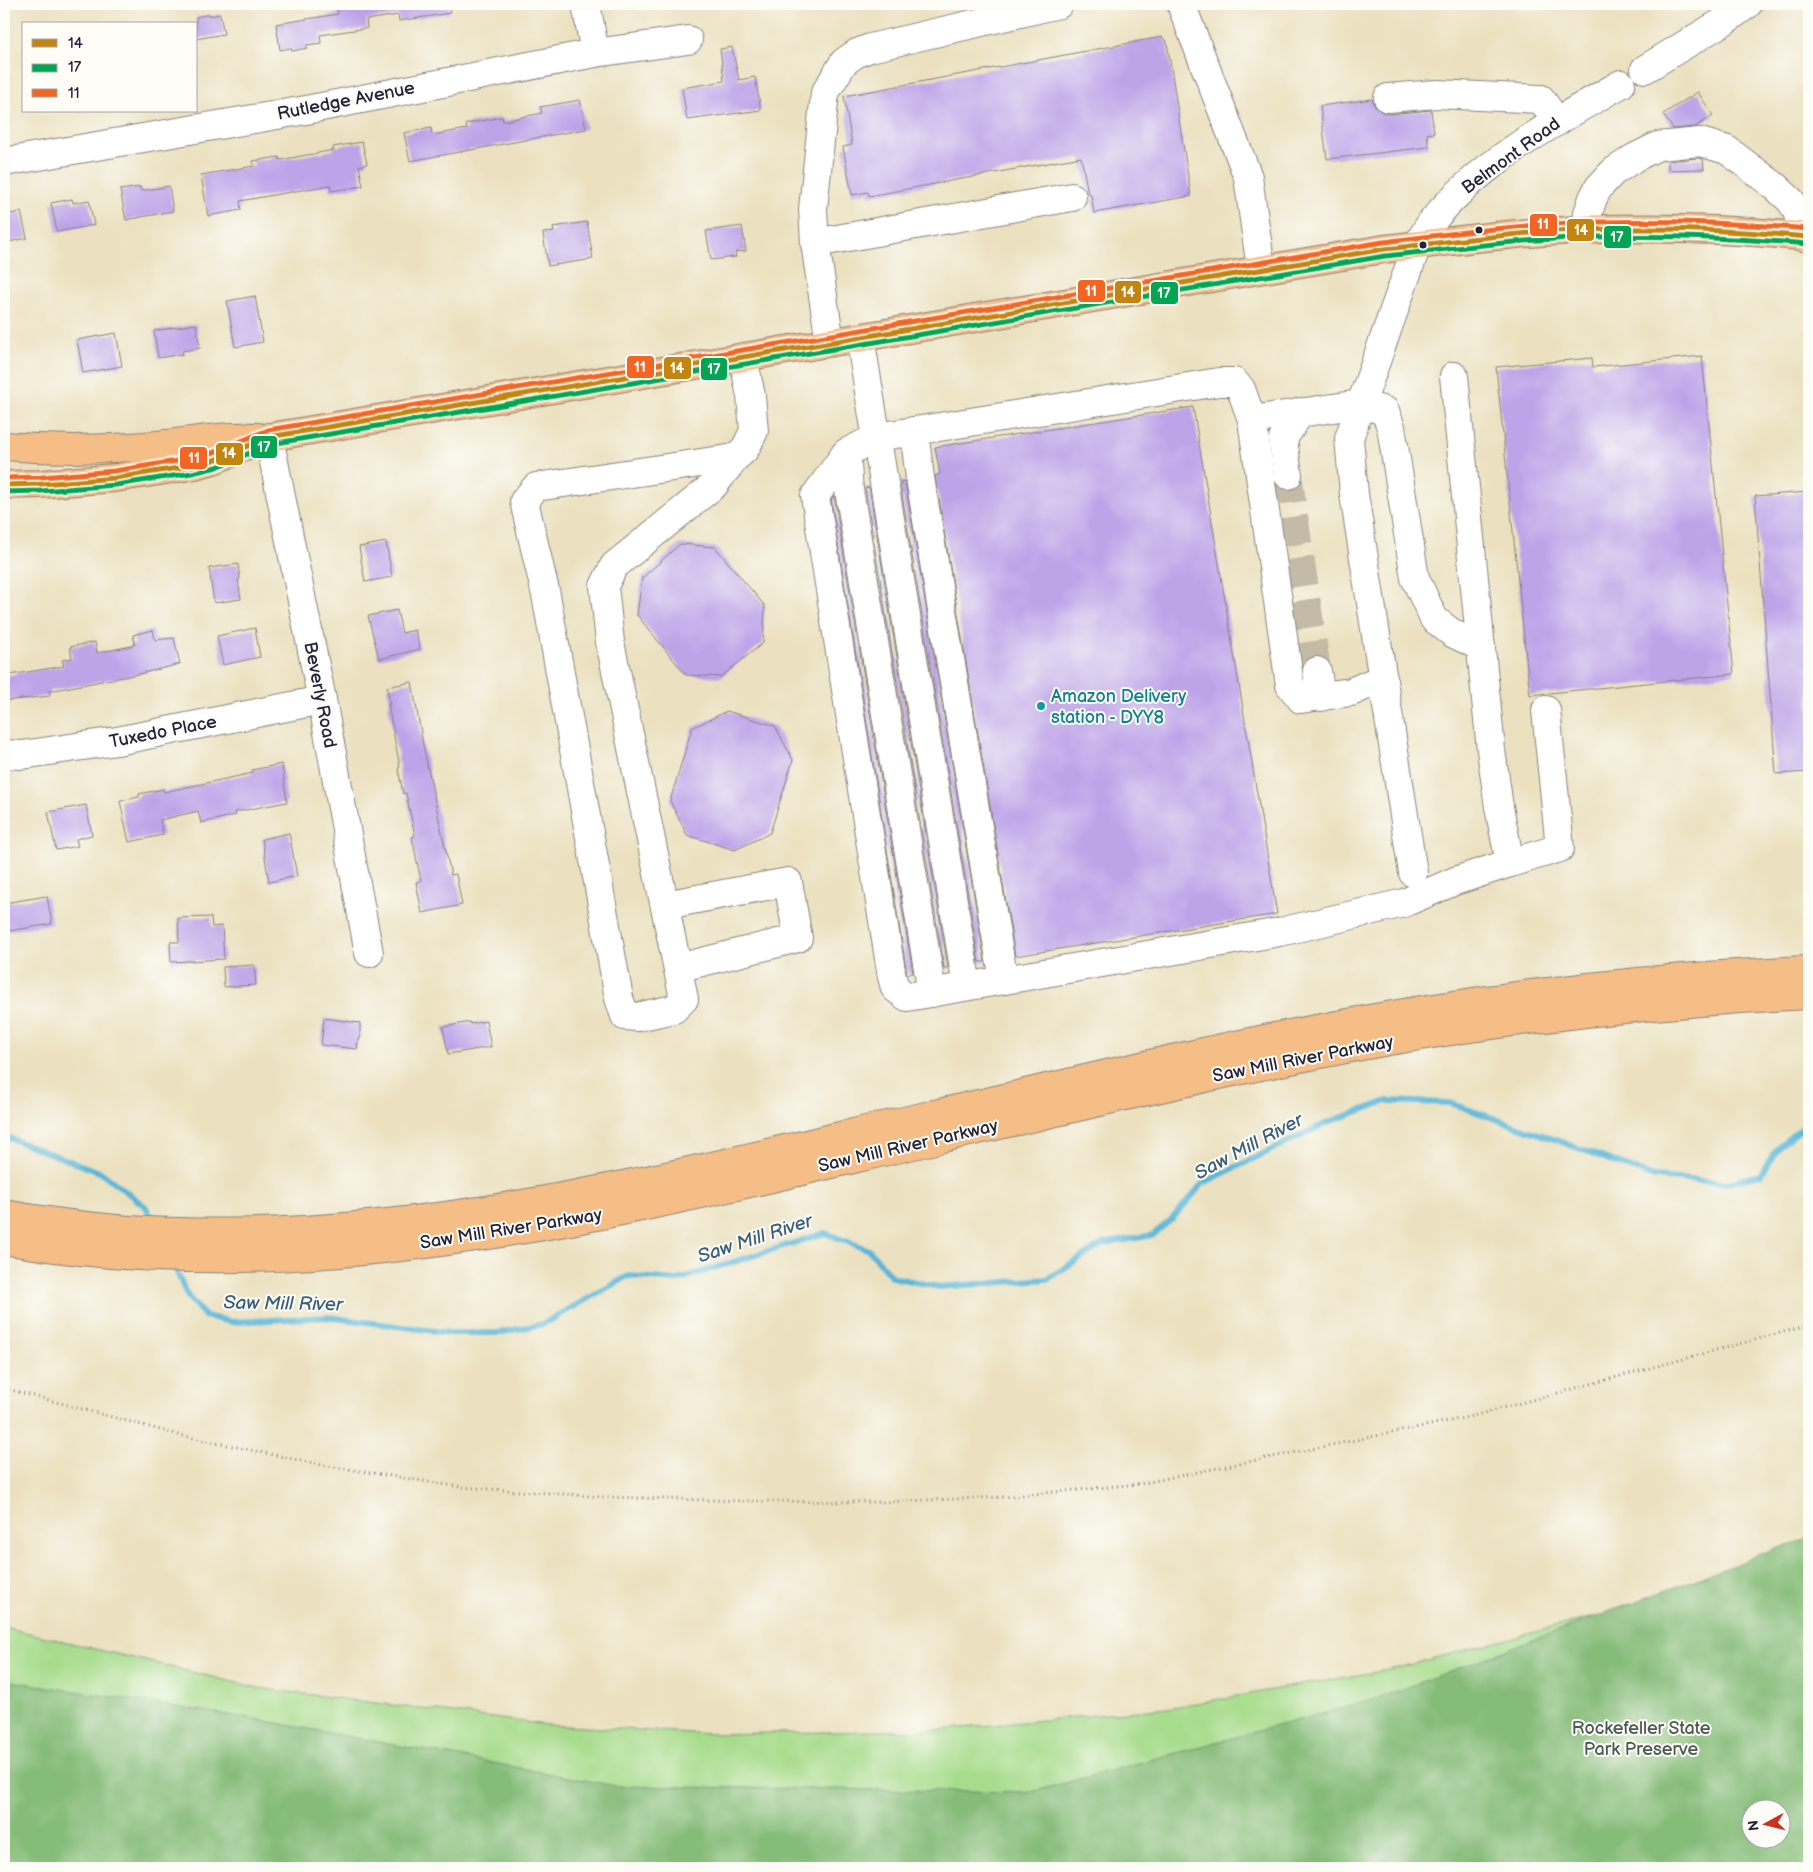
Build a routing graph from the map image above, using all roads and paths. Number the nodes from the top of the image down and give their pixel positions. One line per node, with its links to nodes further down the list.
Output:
1 (586, 4): 6 (street)
2 (1059, 4): 15 (street)
3 (1180, 4): 17 (street)
4 (1748, 4): 7 (street)
5 (688, 40): 6 (street, Rutledge Avenue)
6 (595, 53): 11 (street, Rutledge Avenue)
7 (1645, 70)
8 (1621, 84): 10 (street, Belmont Road)
9 (1388, 98): 10 (street)
10 (1557, 122): 16 (street, Belmont Road)
11 (4, 162)
12 (1072, 197): 15 (street)
13 (1586, 230): 14 (main road); 14 (street); 16 (main road)
14 (1807, 237)
15 (816, 243): 19 (street)
16 (1417, 246): 17 (main road); 22 (street, Belmont Road)
17 (1261, 269): 18 (main road)
18 (860, 337): 19 (main road); 26 (street)
19 (830, 342): 20 (main road)
20 (744, 357): 27 (main road); 30 (street)
21 (1454, 376): 33 (street)
22 (1360, 404): 23 (street); 33 (street); 34 (street, Belmont Road)
23 (1301, 412): 24 (street); 31 (street)
24 (1252, 420): 25 (street); 34 (street)
25 (914, 431): 26 (street); 44 (street)
26 (877, 437): 29 (street); 45 (street)
27 (269, 438): 28 (main road); 32 (main road); 35 (street, Beverly Road)
28 (4, 446)
29 (846, 453): 46 (street); 46 (street)
30 (735, 458): 40 (street); 42 (street)
31 (1288, 475)
32 (4, 485)
33 (1481, 647): 38 (street)
34 (1383, 678): 39 (street, Belmont Road)
35 (322, 700): 37 (street, Tuxedo Place); 41 (street, Beverly Road)
36 (1546, 710): 38 (street)
37 (4, 754)
38 (1510, 863): 44 (street)
39 (1413, 873)
40 (665, 905): 42 (street); 42 (street)
41 (369, 953)
42 (678, 968)
43 (1809, 970): 48 (main road, Saw Mill River Parkway)
44 (1005, 980): 45 (street)
45 (967, 986): 46 (street)
46 (919, 995)
47 (1809, 996): 49 (main road, Saw Mill River Parkway)
48 (4, 1214)
49 (4, 1240)
50 (1809, 1325): 51 (path)
51 (4, 1388)

